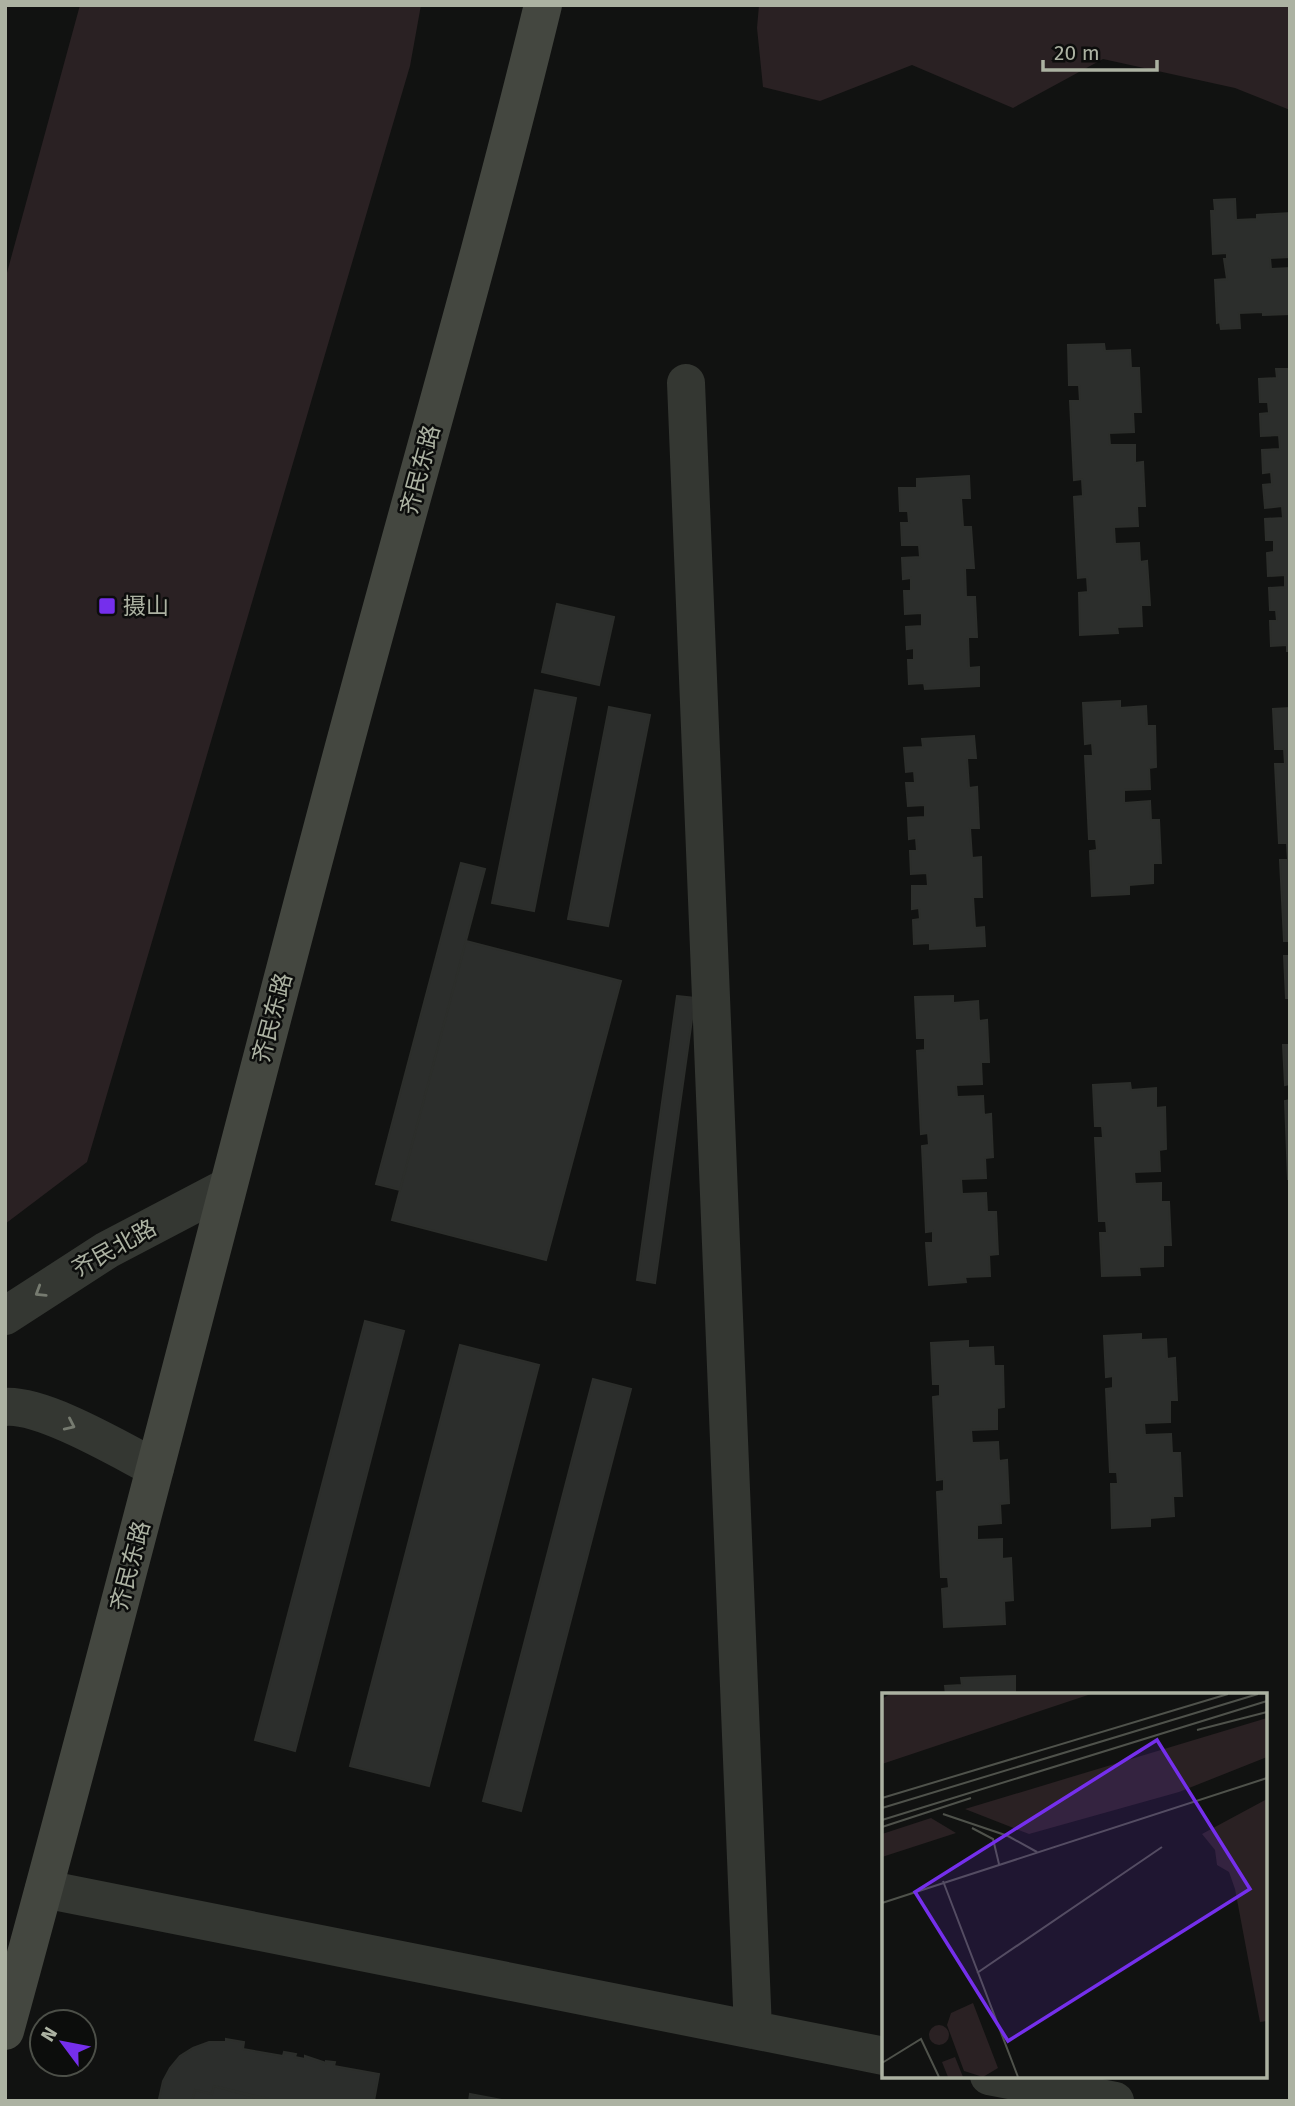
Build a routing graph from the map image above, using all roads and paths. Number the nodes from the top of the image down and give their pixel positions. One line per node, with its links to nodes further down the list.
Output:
1 (543, 5): 3 (street, 齐民东路)
2 (686, 383): 8 (street)
3 (227, 1188): 4 (street, 齐民北路, one-way to 4); 6 (street, 齐民东路)
4 (5, 1316)
5 (5, 1407): 6 (street, one-way to 6)
6 (155, 1468): 7 (street, 齐民东路)
7 (44, 1889): 8 (street); 9 (street, 齐民东路)
8 (752, 2030): 10 (street)
9 (5, 2031)
10 (882, 2056)
11 (999, 2078): 12 (street)
12 (1115, 2101)

